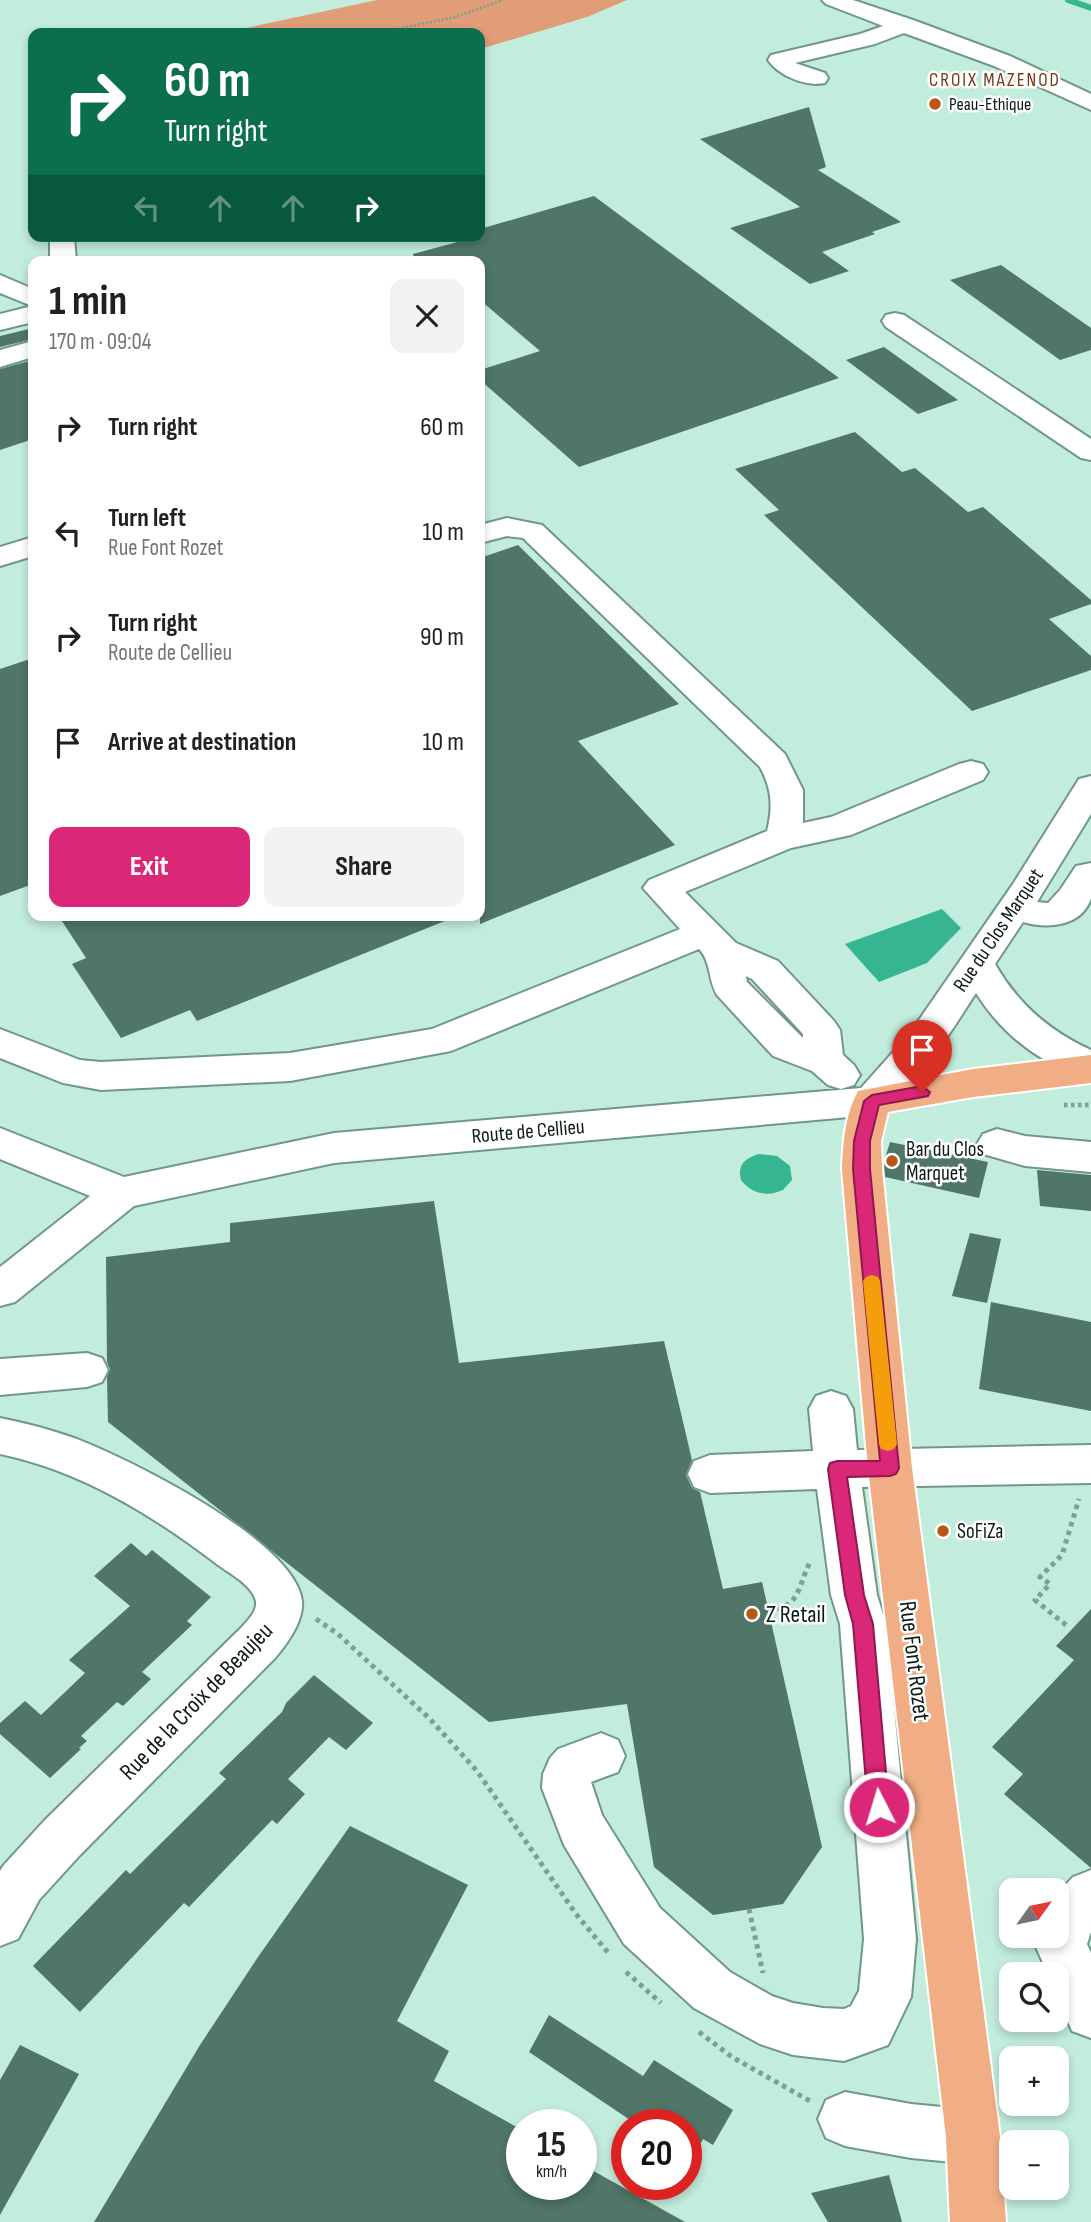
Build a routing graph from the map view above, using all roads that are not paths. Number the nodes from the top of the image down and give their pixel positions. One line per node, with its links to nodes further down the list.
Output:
1 (833, 0): 2 (street)
2 (905, 25): 3 (street); 4 (street)
3 (817, 78)
4 (1091, 103)
5 (0, 282): 6 (street)
6 (28, 296)
7 (28, 315): 9 (street)
8 (895, 321): 12 (street)
9 (0, 322)
10 (28, 351): 11 (street)
11 (0, 359)
12 (1091, 452)
13 (485, 533): 18 (street)
14 (28, 548): 15 (street)
15 (0, 557)
16 (971, 772): 18 (street)
17 (1091, 787): 20 (street, Rue du Clos Marquet)
18 (783, 838): 21 (street)
19 (1090, 873): 20 (street)
20 (1014, 907): 22 (street, Rue du Clos Marquet)
21 (714, 942): 23 (street); 25 (street)
22 (977, 963): 24 (street); 25 (street, Rue du Clos Marquet)
23 (0, 1043)
24 (1091, 1068): 25 (main road, Route de Cellieu)
25 (872, 1101): 29 (street, Route de Cellieu); 36 (main road, Rue Font Rozet)
26 (0, 1143): 29 (street)
27 (997, 1144): 28 (street)
28 (1091, 1157)
29 (122, 1193): 30 (street, Route de Cellieu)
30 (0, 1290)
31 (88, 1370): 32 (street)
32 (0, 1377)
33 (831, 1409): 37 (street)
34 (0, 1436): 41 (street, Rue de la Croix de Beaujeu)
35 (1087, 1463): 36 (street)
36 (890, 1468): 37 (street); 44 (main road, Rue Font Rozet)
37 (837, 1469): 38 (street); 39 (street)
38 (710, 1474)
39 (601, 1756)
40 (1091, 1895): 42 (street)
41 (0, 1921)
42 (1091, 2012)
43 (845, 2119): 44 (street)
44 (973, 2137): 45 (main road, Rue Font Rozet)
45 (978, 2222)

